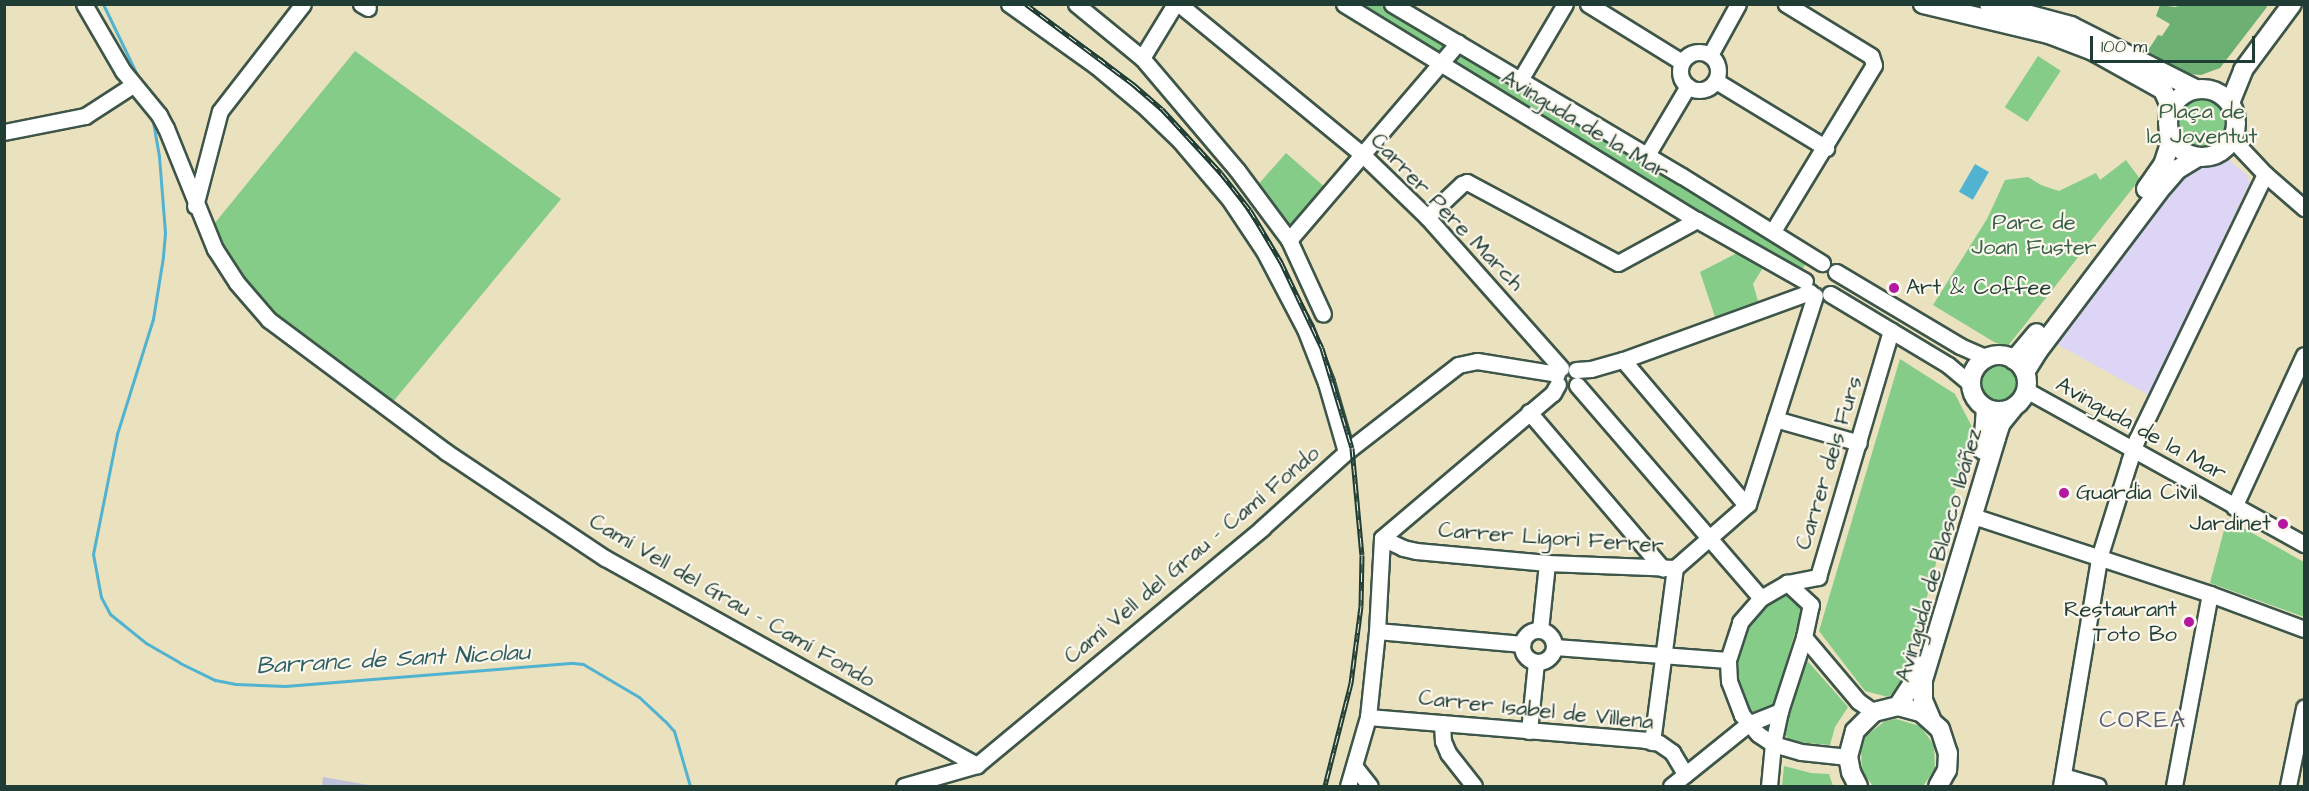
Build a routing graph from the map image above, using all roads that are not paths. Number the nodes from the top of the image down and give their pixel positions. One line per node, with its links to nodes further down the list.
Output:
1 (84, 4): 25 (street)
2 (303, 4): 36 (street)
3 (1009, 4): 59 (street)
4 (1076, 4): 17 (street)
5 (1177, 4): 17 (street); 32 (street, Carrer Pere March)
6 (1344, 4): 19 (street, Avinguda de la Mar)
7 (1392, 4): 15 (street, Avinguda de la Mar)
8 (1565, 4): 21 (street)
9 (1588, 4): 18 (street)
10 (1738, 4): 16 (street)
11 (1786, 4): 31 (street)
12 (1923, 4): 27 (main road)
13 (1989, 4): 24 (main road)
14 (2292, 4): 20 (main road)
15 (1458, 43): 19 (street); 21 (street, Avinguda de la Mar)
16 (1710, 55): 18 (street); 22 (street)
17 (1142, 58): 41 (street)
18 (1682, 62): 23 (street)
19 (1441, 65): 32 (street); 39 (street, Avinguda de la Mar)
20 (2243, 70): 24 (main road); 26 (main road)
21 (1520, 80): 33 (street, Avinguda de la Mar)
22 (1716, 81): 23 (street); 31 (street)
23 (1688, 87): 33 (street)
24 (2198, 89): 26 (main road); 27 (main road)
25 (137, 91): 28 (street); 36 (street, Camí Vell del Grau - Camí Fondo)
26 (2230, 103): 30 (main road)
27 (2172, 108): 29 (main road)
28 (4, 132)
29 (2172, 137): 34 (main road); 51 (main road)
30 (2232, 139): 34 (main road); 35 (street)
31 (1826, 148): 40 (street)
32 (1363, 155): 38 (street, Carrer Pere March); 41 (street)
33 (1647, 155): 40 (street, Avinguda de la Mar)
34 (2198, 157): 51 (main road)
35 (2265, 174): 37 (street); 58 (street)
36 (195, 206): 95 (street, Camí Vell del Grau - Camí Fondo)
37 (2304, 208)
38 (1427, 217): 39 (street); 52 (street, Carrer Pere March)
39 (1697, 220): 44 (street, Avinguda de la Mar)
40 (1773, 231): 42 (street, Avinguda de la Mar)
41 (1289, 240): 45 (street)
42 (1822, 263): 43 (street, Avinguda de la Mar); 44 (street)
43 (1836, 272): 44 (street); 48 (street)
44 (1815, 291): 46 (street, Avinguda de la Mar); 49 (street); 56 (street)
45 (1323, 314)
46 (1891, 331): 53 (street, Avinguda de la Mar); 57 (street, Carrer dels Furs)
47 (2304, 355): 61 (street)
48 (1987, 358): 51 (main road); 53 (main road)
49 (1623, 360): 52 (street); 60 (street)
50 (1538, 371): 52 (street); 52 (street); 59 (street, Camí Vell del Grau - Camí Fondo)
51 (2022, 374): 55 (main road); 58 (street, Avinguda de la Mar)
52 (1562, 384): 63 (street); 64 (street, Carrer Pere March); 68 (street)
53 (1971, 384): 54 (main road)
54 (1986, 408): 55 (main road); 83 (main road, Avinguda de Blasco Ibáñez)
55 (2013, 408): 62 (main road, Avinguda de Blasco Ibáñez)
56 (1775, 419): 57 (street); 60 (street)
57 (1859, 443): 69 (street, Carrer dels Furs)
58 (2133, 451): 61 (street, Avinguda de la Mar); 66 (street)
59 (1346, 452): 95 (street, Camí Vell del Grau - Camí Fondo)
60 (1746, 505): 64 (street, Carrer Ligori Ferrer)
61 (2234, 507): 65 (street, Avinguda de la Mar)
62 (1973, 516): 66 (street); 88 (main road, Avinguda de Blasco Ibáñez)
63 (1382, 538): 67 (street, Carrer Ligori Ferrer); 76 (street)
64 (1710, 540): 68 (street, Carrer Ligori Ferrer); 72 (street, Carrer Pere March)
65 (2304, 544)
66 (2099, 558): 71 (street); 98 (street)
67 (1547, 563): 68 (street, Carrer Ligori Ferrer); 75 (street)
68 (1669, 568): 80 (street)
69 (1818, 577): 70 (street, Carrer dels Furs); 73 (street)
70 (1787, 583): 72 (street, Carrer dels Furs); 73 (street)
71 (2210, 594): 74 (street); 108 (street)
72 (1761, 598): 81 (street, Carrer dels Furs)
73 (1811, 605): 77 (street)
74 (2304, 629)
75 (1540, 630): 78 (street); 79 (street)
76 (1377, 631): 78 (street); 87 (street)
77 (1804, 637): 85 (street); 86 (street)
78 (1522, 644): 82 (street)
79 (1555, 647): 80 (street); 82 (street)
80 (1665, 655): 81 (street); 92 (street)
81 (1728, 660): 90 (street, Carrer dels Furs)
82 (1536, 662): 91 (street)
83 (1898, 706): 86 (main road); 88 (main road)
84 (2304, 708): 109 (street)
85 (1780, 711): 90 (street); 93 (street)
86 (1874, 712): 94 (main road)
87 (1368, 717): 89 (street, Carrer Isabel de Villena); 96 (street)
88 (1931, 719): 106 (main road, Avinguda de Blasco Ibáñez)
89 (1442, 723): 91 (street, Carrer Isabel de Villena); 102 (street)
90 (1748, 724): 93 (street, Carrer dels Furs); 97 (street)
91 (1529, 731): 92 (street, Carrer Isabel de Villena)
92 (1652, 742): 97 (street, Carrer Isabel de Villena)
93 (1773, 744): 94 (street); 104 (street)
94 (1848, 757): 105 (main road)
95 (977, 765): 99 (street)
96 (1355, 767): 100 (street); 101 (street)
97 (1685, 774): 103 (street)
98 (2062, 781): 107 (street)
99 (904, 786)
100 (1348, 786)
101 (1370, 786)
102 (1474, 786)
103 (1671, 786)
104 (1769, 786)
105 (1858, 786)
106 (1938, 786)
107 (2098, 786)
108 (2174, 786)
109 (2288, 786)

